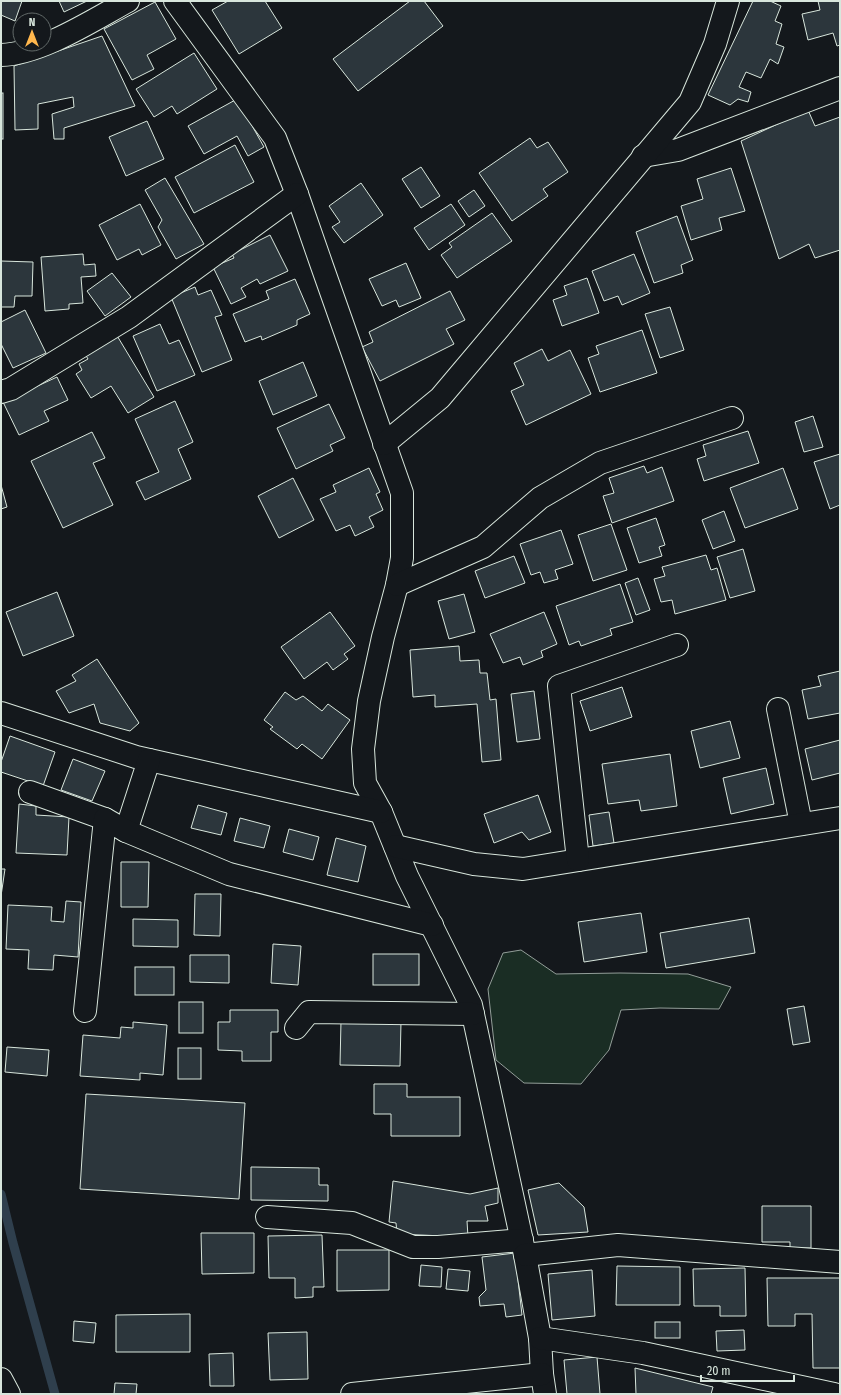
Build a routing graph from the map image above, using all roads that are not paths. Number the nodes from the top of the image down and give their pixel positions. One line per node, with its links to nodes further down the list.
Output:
1 (128, 1): 4 (street)
2 (175, 1): 7 (street)
3 (728, 1): 6 (street)
4 (1, 55)
5 (840, 88): 6 (street)
6 (643, 156): 10 (street)
7 (297, 194): 8 (street); 10 (street)
8 (1, 392)
9 (732, 418): 11 (street)
10 (384, 444): 11 (street)
11 (397, 585): 17 (street)
12 (677, 645): 23 (street)
13 (778, 709): 20 (street)
14 (1, 713): 15 (street)
15 (149, 760): 17 (street); 21 (street)
16 (30, 792): 19 (street)
17 (381, 812): 22 (street)
18 (840, 818): 20 (street)
19 (105, 819): 21 (street); 25 (street)
20 (802, 824): 23 (street)
21 (126, 831): 24 (street)
22 (395, 846): 23 (street); 24 (street)
23 (578, 860)
24 (432, 925): 26 (street)
25 (86, 1011)
26 (473, 1014): 27 (street); 29 (street)
27 (296, 1028)
28 (267, 1217): 29 (street)
29 (523, 1248): 30 (street); 31 (street)
30 (840, 1262)
31 (540, 1338): 33 (street); 36 (street)
32 (1, 1379): 34 (street)
33 (544, 1384): 35 (street)
34 (9, 1394)
35 (352, 1394)
36 (834, 1394)

